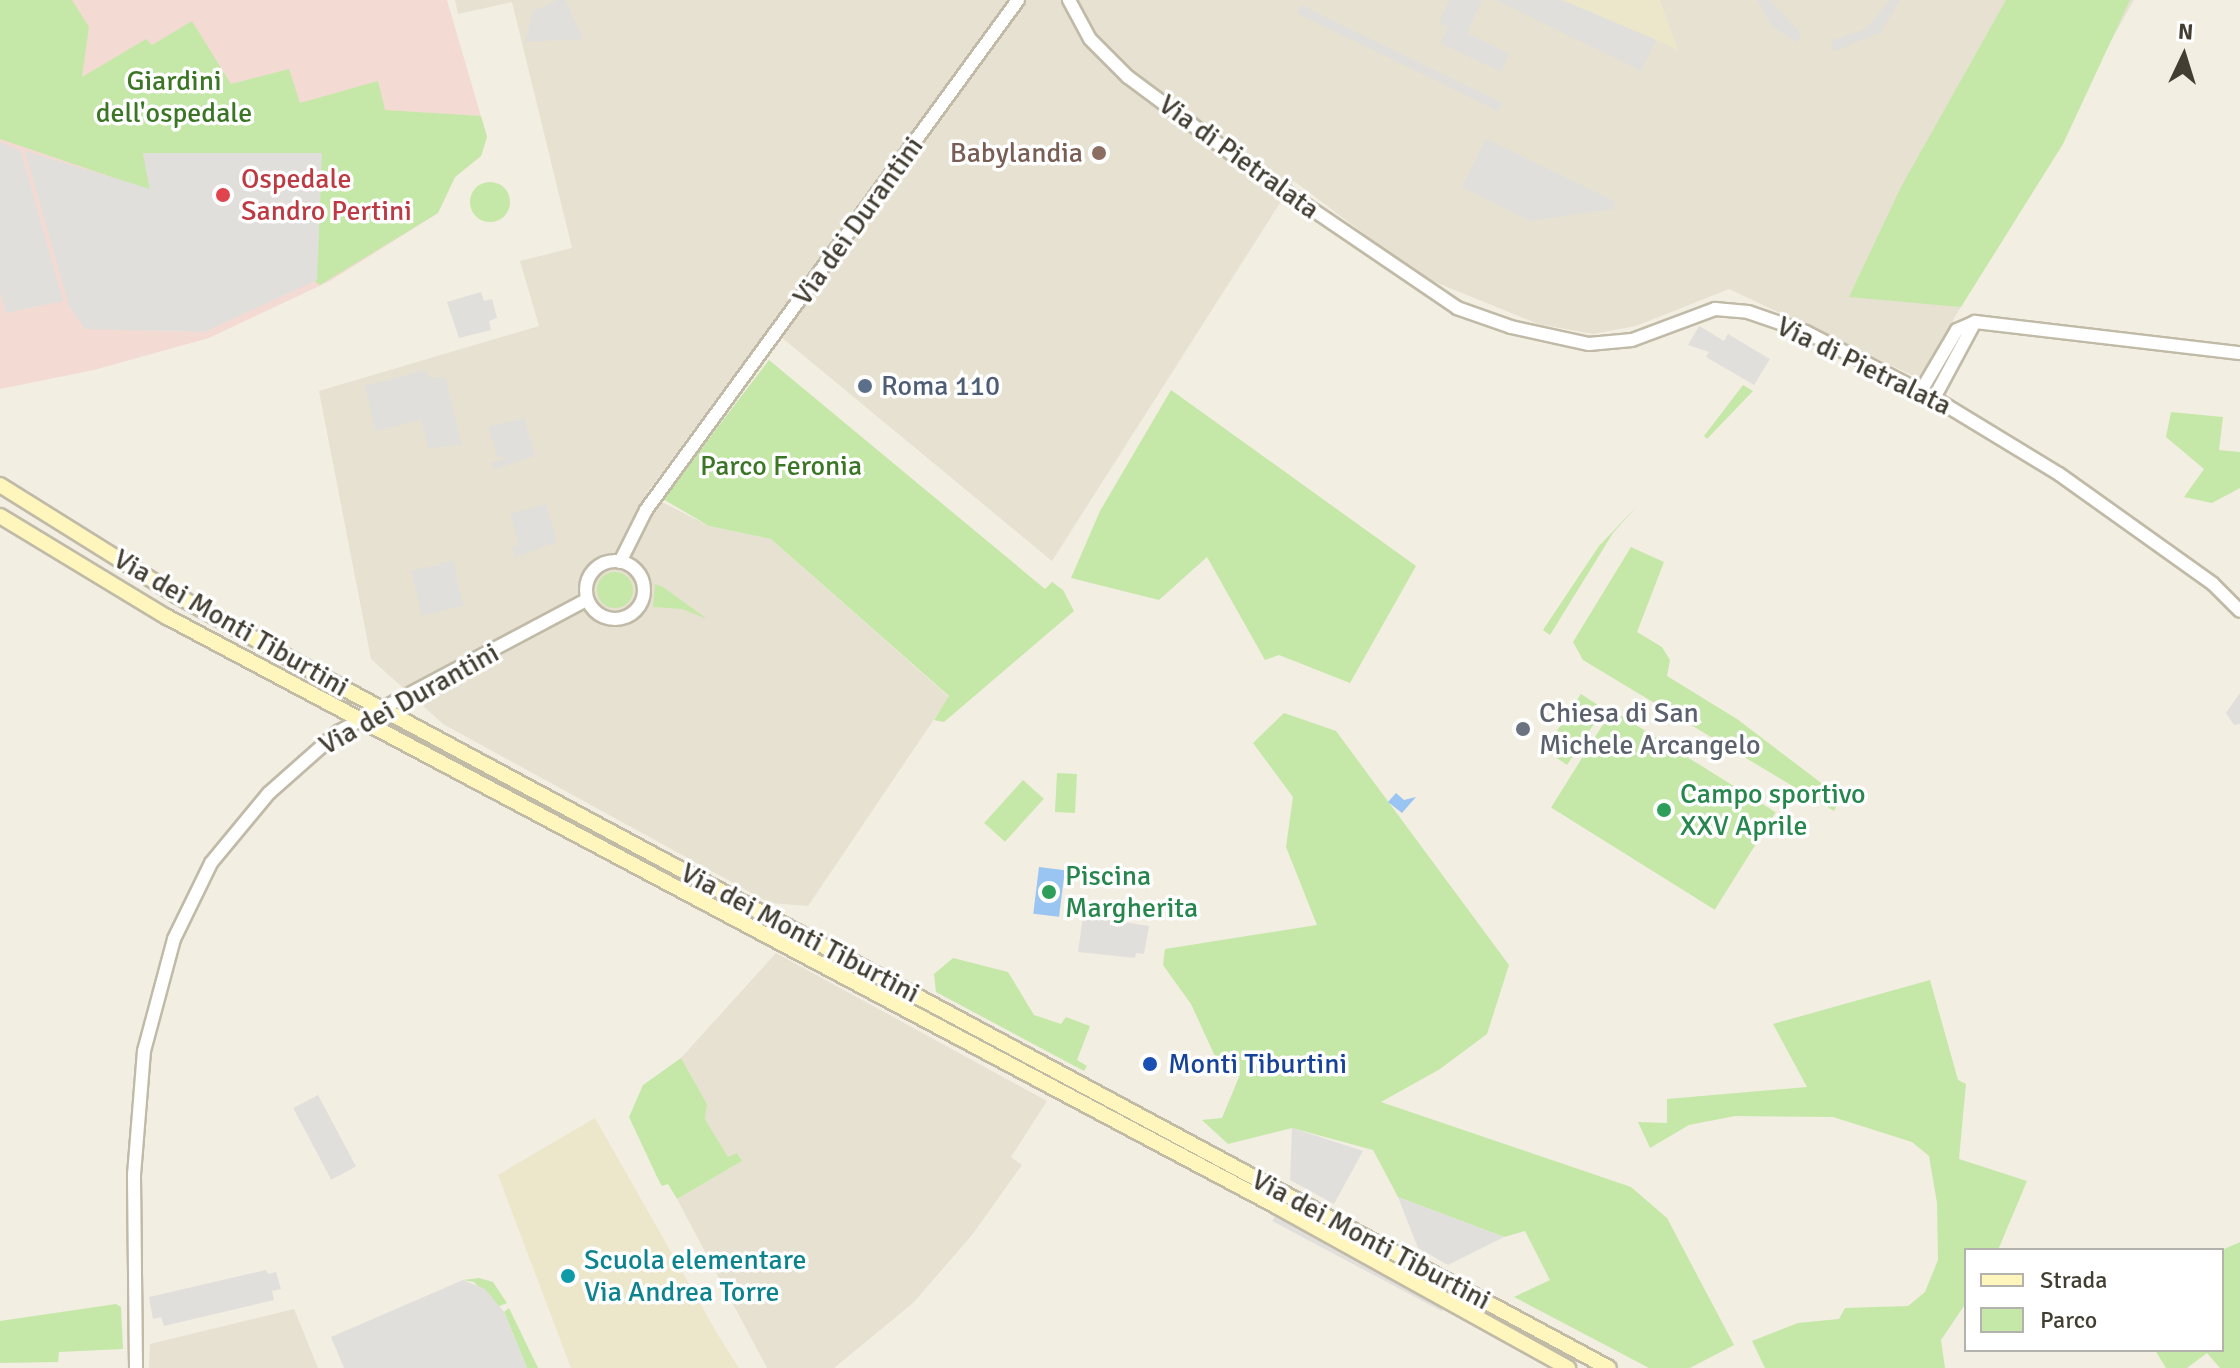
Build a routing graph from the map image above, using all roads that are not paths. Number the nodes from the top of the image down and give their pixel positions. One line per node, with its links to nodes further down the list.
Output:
1 (1018, 0): 9 (street, Via dei Durantini)
2 (1069, 0): 5 (street, Via di Pietralata)
3 (1975, 322): 4 (street); 5 (street); 6 (street)
4 (2240, 353)
5 (1921, 391): 6 (street, Via di Pietralata)
6 (1934, 398): 11 (street, Via di Pietralata)
7 (0, 485): 12 (main road, Via dei Monti Tiburtini)
8 (0, 516): 13 (main road, Via dei Monti Tiburtini)
9 (620, 562): 10 (street); 10 (street)
10 (586, 600): 12 (street, Via dei Durantini)
11 (2240, 611)
12 (386, 711): 13 (street, Via dei Durantini); 16 (main road, Via dei Monti Tiburtini)
13 (363, 721): 14 (street, Via dei Durantini); 15 (main road, Via dei Monti Tiburtini)
14 (136, 1368)
15 (1568, 1368)
16 (1609, 1368)

